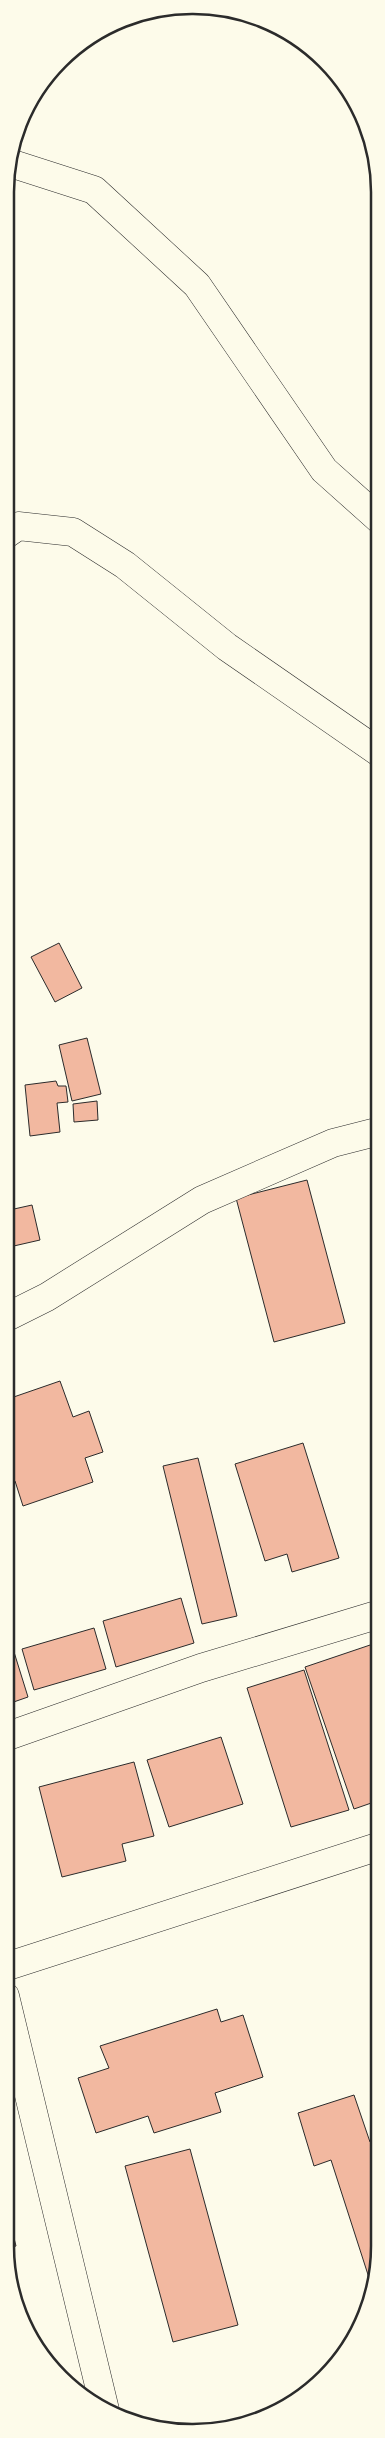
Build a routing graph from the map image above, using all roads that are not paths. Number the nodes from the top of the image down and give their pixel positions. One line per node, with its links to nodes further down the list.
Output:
1 (16, 165): 2 (street)
2 (371, 512)
3 (14, 529): 4 (street)
4 (371, 746)
5 (371, 1133): 6 (street)
6 (14, 1314)
7 (371, 1617): 8 (street)
8 (14, 1734)
9 (371, 1849): 10 (street)
10 (14, 1964)
11 (14, 2033): 12 (street)
12 (103, 2400)

